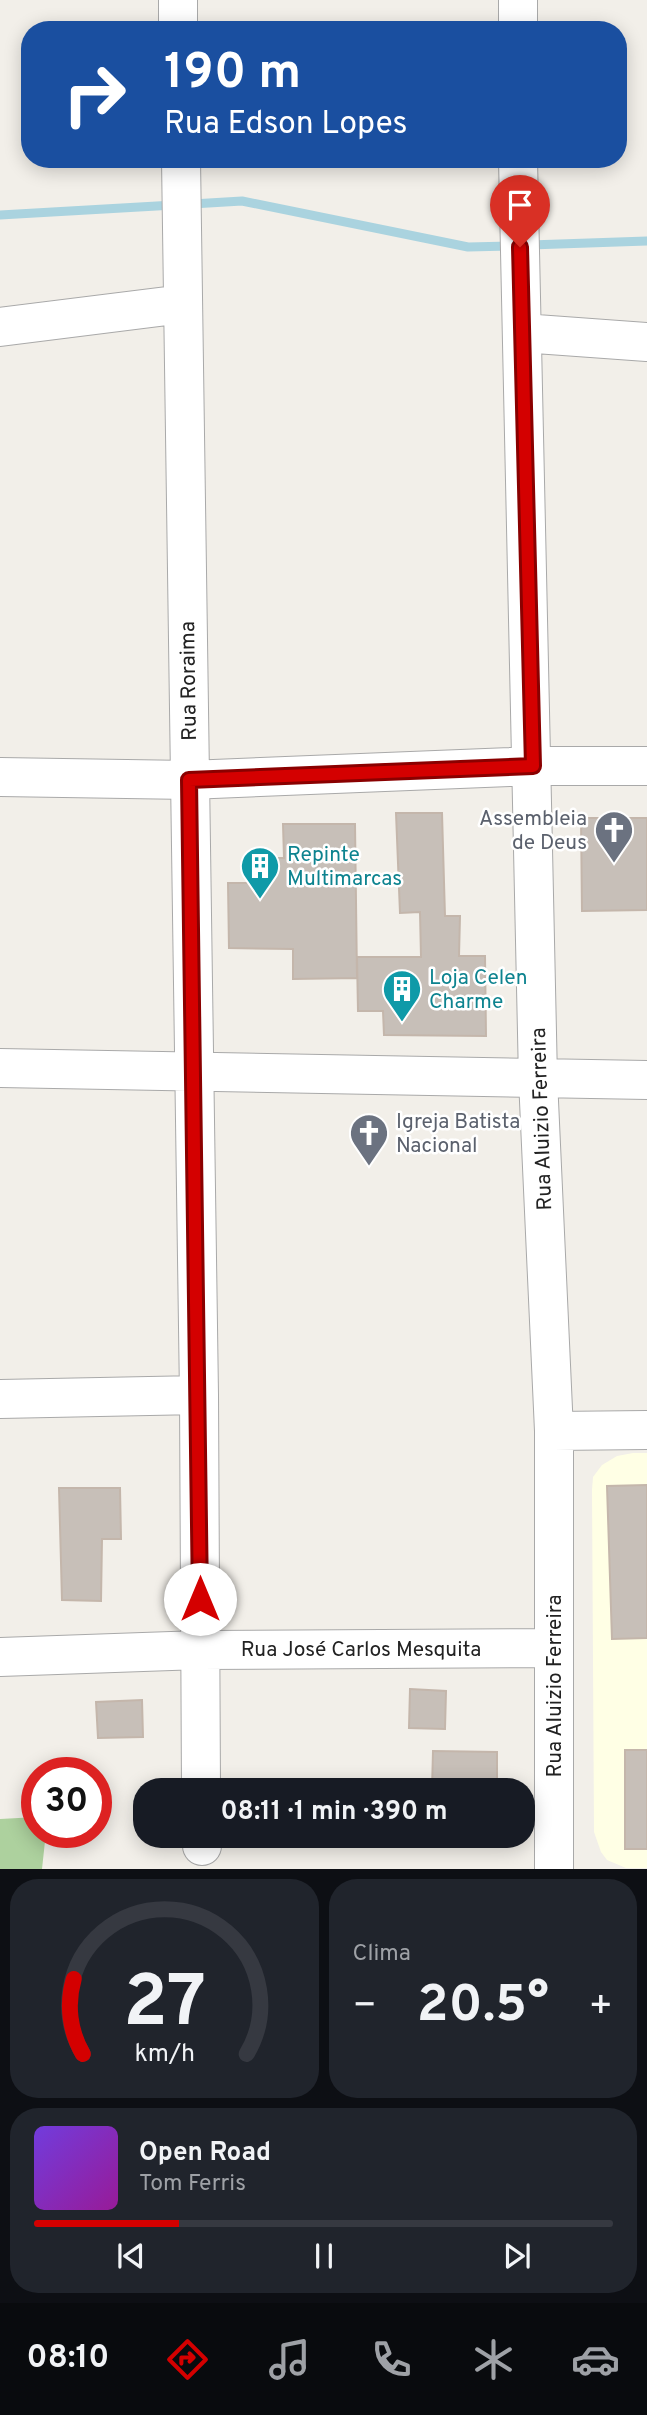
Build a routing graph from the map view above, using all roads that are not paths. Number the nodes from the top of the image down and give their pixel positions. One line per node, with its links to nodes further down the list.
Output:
1 (178, 0): 3 (street)
2 (518, 0): 4 (street)
3 (178, 21)
4 (518, 21)
5 (519, 168): 9 (street, Rua Aluizio Ferreira)
6 (181, 173): 7 (street, Rua Roraima)
7 (183, 304): 8 (street); 14 (street, Rua Roraima)
8 (0, 327)
9 (522, 333): 10 (street); 11 (street, Rua Aluizio Ferreira)
10 (647, 342)
11 (533, 766): 12 (street); 14 (street); 17 (street, Rua Aluizio Ferreira)
12 (647, 766)
13 (0, 776): 14 (street)
14 (189, 780): 16 (street, Rua Roraima)
15 (0, 1068): 16 (street)
16 (193, 1070): 17 (street); 19 (street, Rua Roraima)
17 (538, 1079): 18 (street); 22 (street, Rua Aluizio Ferreira)
18 (647, 1080)
19 (199, 1395): 20 (street); 24 (street, Rua Roraima)
20 (0, 1399)
21 (647, 1430): 22 (street)
22 (554, 1431): 23 (street, Rua Aluizio Ferreira)
23 (554, 1648): 24 (street, Rua José Carlos Mesquita); 27 (street, Rua Aluizio Ferreira)
24 (200, 1650): 25 (street, Rua José Carlos Mesquita); 26 (street, Rua Roraima)
25 (0, 1657)
26 (201, 1778)
27 (554, 1869)

